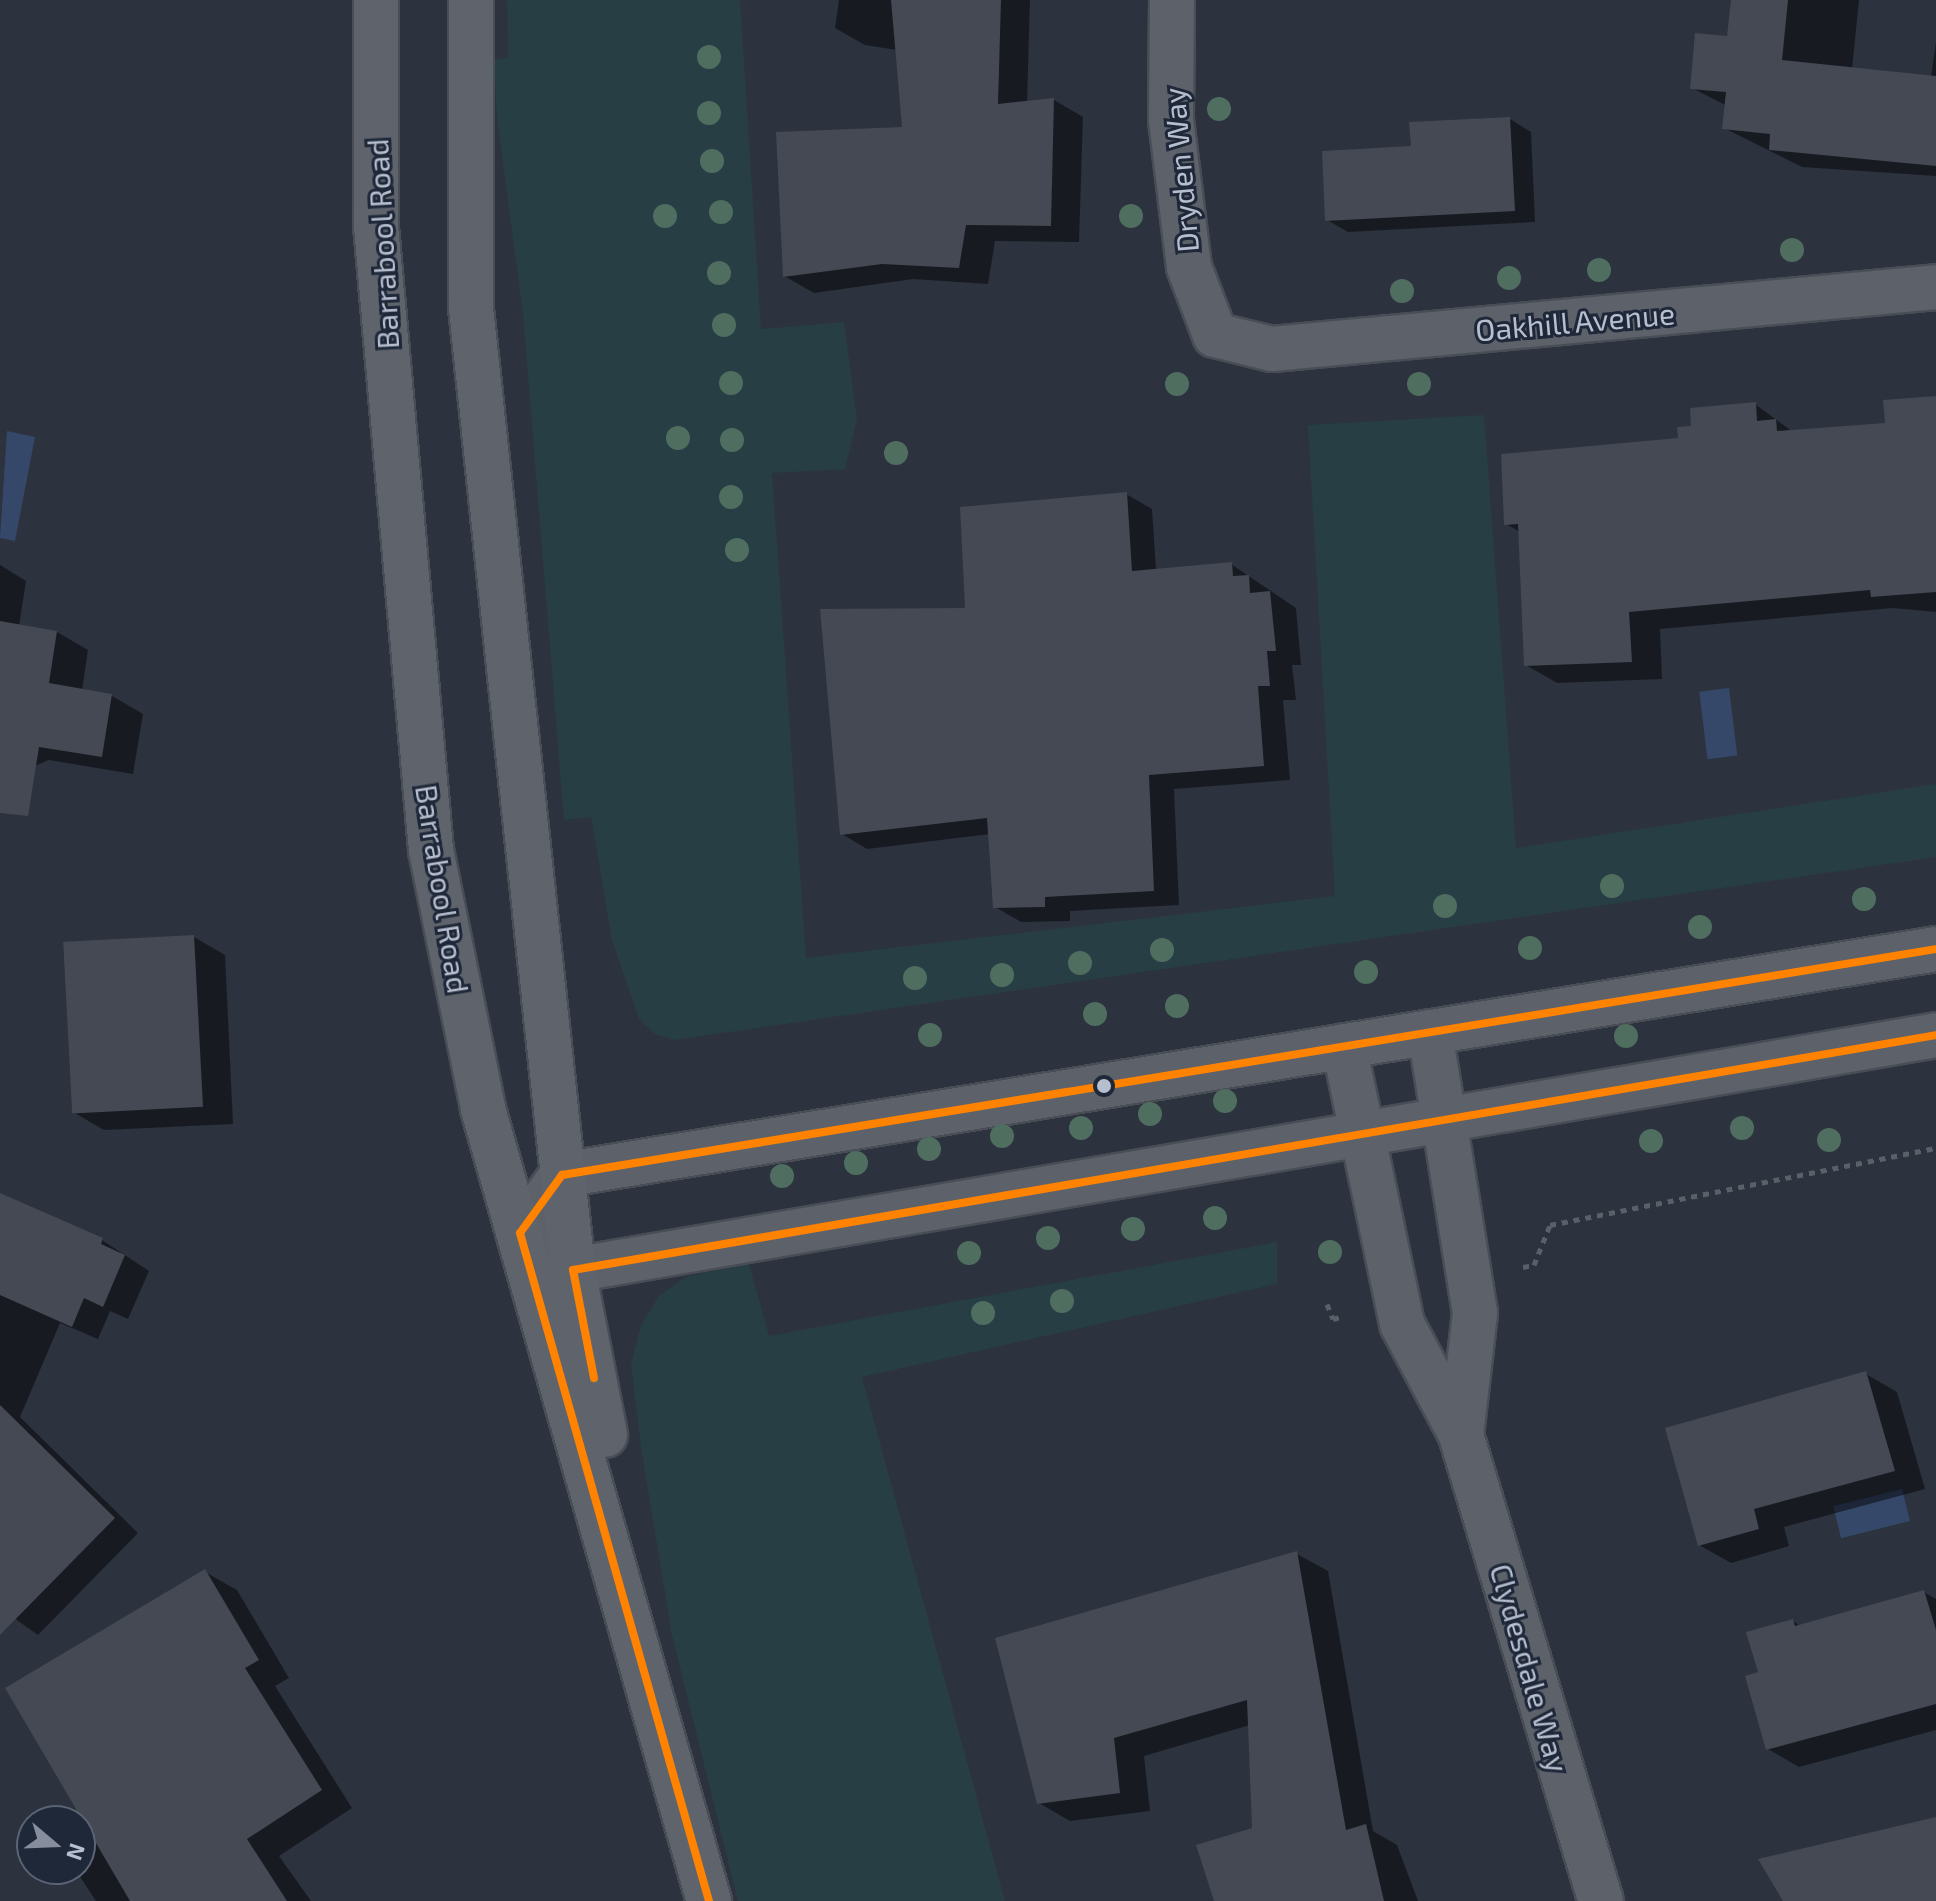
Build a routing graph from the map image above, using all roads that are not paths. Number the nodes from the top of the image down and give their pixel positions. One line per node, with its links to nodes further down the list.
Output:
1 (376, 0): 13 (main road, Barrabool Road)
2 (471, 0): 12 (main road, Barrabool Road)
3 (1172, 0): 5 (street, Dryden Way)
4 (1936, 287): 5 (street, Oakhill Avenue)
5 (1215, 335)
6 (1936, 949): 7 (street)
7 (1430, 1032): 9 (street); 10 (street, Clydesdale Way)
8 (1936, 1035): 10 (street)
9 (1344, 1046): 11 (street, Clydesdale Way); 12 (street)
10 (1444, 1119): 11 (street); 15 (street, Clydesdale Way)
11 (1361, 1134): 14 (street); 15 (street, Clydesdale Way)
12 (562, 1175): 13 (street); 14 (main road, Barrabool Road)
13 (520, 1233): 14 (street); 16 (main road, Barrabool Road)
14 (573, 1270): 16 (main road, Barrabool Road)
15 (1461, 1435): 18 (street, Clydesdale Way)
16 (657, 1704): 17 (main road, Barrabool Road)
17 (709, 1901)
18 (1601, 1901)

